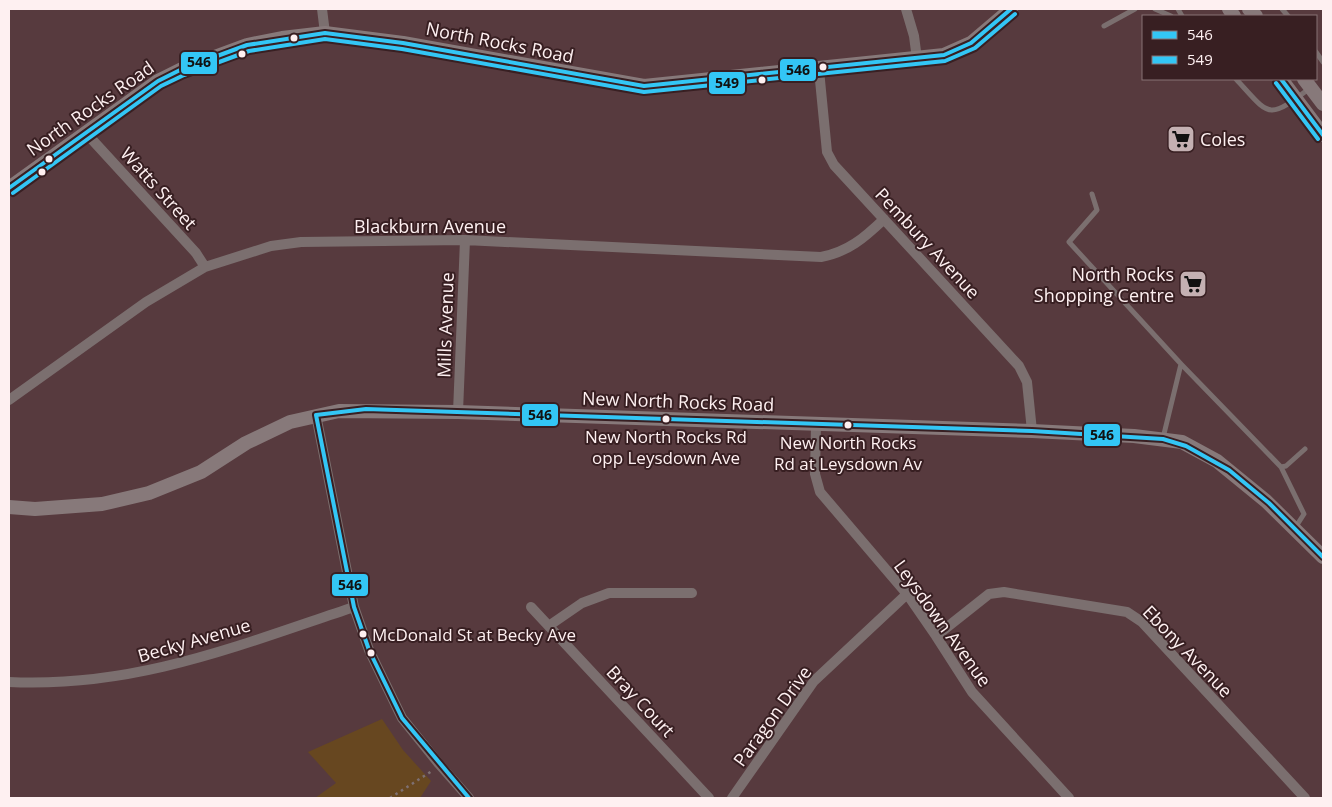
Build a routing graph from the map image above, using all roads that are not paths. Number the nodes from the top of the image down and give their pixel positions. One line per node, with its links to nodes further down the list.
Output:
1 (322, 9): 8 (street)
2 (906, 9): 9 (street)
3 (1010, 9): 9 (street, North Rocks Road)
4 (1135, 9): 7 (lane)
5 (1155, 9): 6 (lane)
6 (1169, 15)
7 (1104, 26)
8 (325, 33): 10 (street, North Rocks Road); 16 (street, North Rocks Road)
9 (917, 59): 10 (street, North Rocks Road)
10 (819, 70): 20 (street, Pembury Avenue)
11 (1237, 80): 14 (lane)
12 (1282, 80): 14 (street)
13 (1307, 83): 14 (lane); 15 (street)
14 (1296, 98): 17 (street)
15 (1323, 104)
16 (86, 133): 18 (street, North Rocks Road); 22 (street, Watts Street)
17 (1323, 135)
18 (9, 188)
19 (1092, 194): 23 (lane)
20 (884, 219): 21 (street, Blackburn Avenue); 28 (street, Pembury Avenue)
21 (465, 240): 22 (street, Blackburn Avenue); 25 (street, Mills Avenue)
22 (205, 267): 24 (street, Blackburn Avenue)
23 (1181, 364): 29 (lane); 31 (lane)
24 (9, 400)
25 (458, 412): 26 (street, New North Rocks Road); 27 (street, New North Rocks Road)
26 (316, 414): 32 (street, New North Rocks Road); 37 (street)
27 (816, 424): 28 (street, New North Rocks Road); 36 (street, Leysdown Avenue)
28 (1032, 431): 29 (street, New North Rocks Road)
29 (1162, 438): 33 (street, New North Rocks Road)
30 (1305, 449): 31 (lane)
31 (1281, 467): 33 (lane)
32 (9, 507)
33 (1294, 529): 34 (street, New North Rocks Road)
34 (1323, 557)
35 (692, 593): 39 (street)
36 (907, 594): 40 (street, Leysdown Avenue); 44 (street, Paragon Drive)
37 (354, 607): 41 (street, Becky Avenue); 42 (street)
38 (531, 607): 39 (street, Bray Court)
39 (550, 625): 43 (street, Bray Court)
40 (936, 636): 45 (street, Leysdown Avenue); 46 (street, Ebony Avenue)
41 (9, 682)
42 (470, 798)
43 (709, 798)
44 (732, 798)
45 (1069, 798)
46 (1305, 798)

